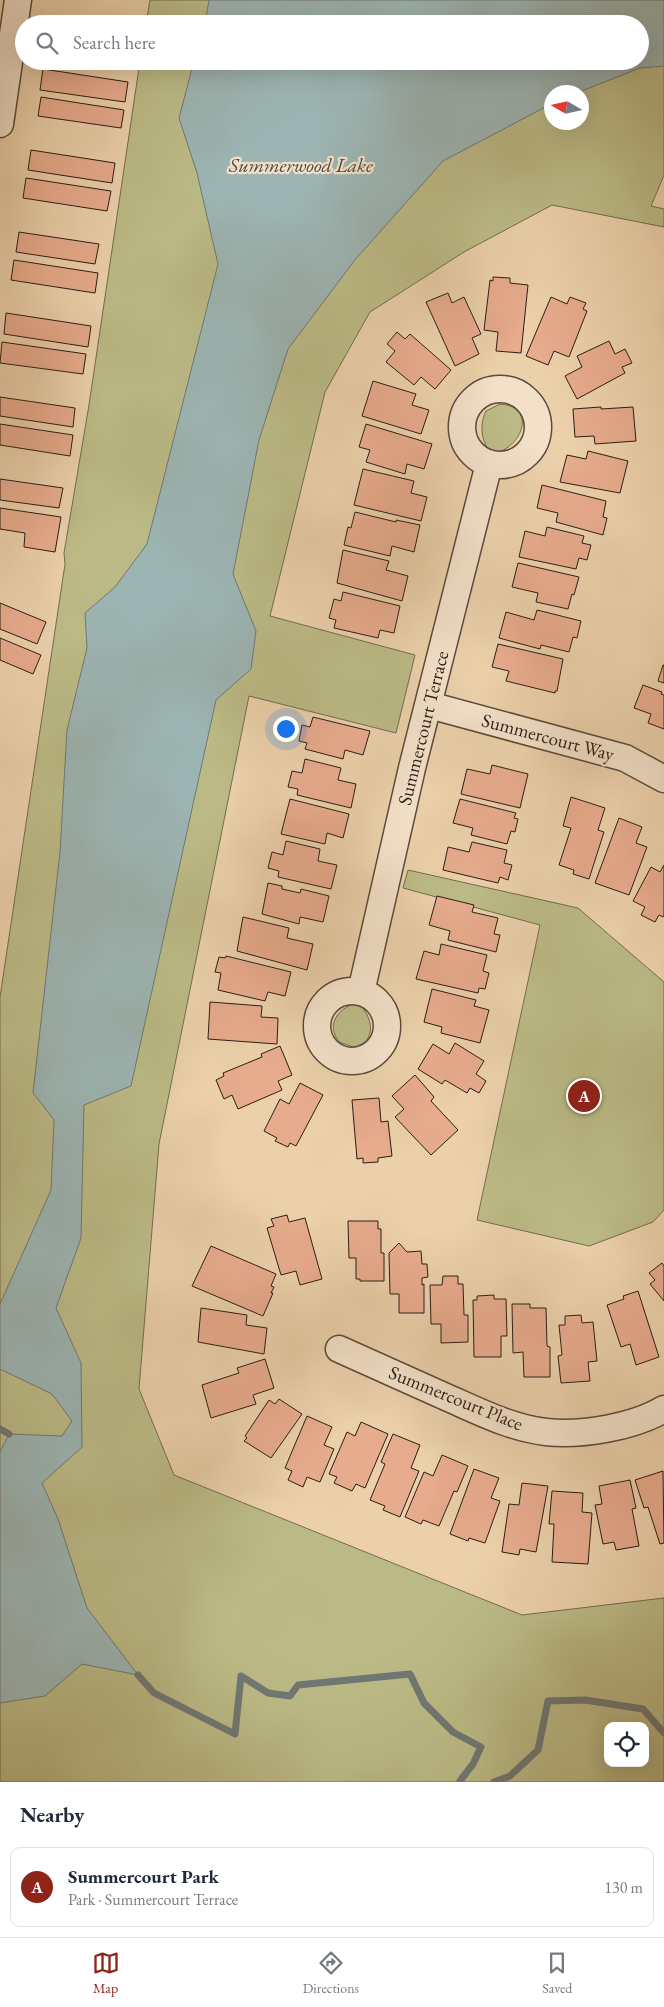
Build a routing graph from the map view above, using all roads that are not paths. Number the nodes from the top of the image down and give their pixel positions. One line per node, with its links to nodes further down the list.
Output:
1 (18, 0): 2 (street)
2 (16, 15)
3 (15, 21): 4 (street)
4 (0, 124)
5 (489, 464): 6 (street, Summercourt Terrace)
6 (429, 705): 7 (street, Summercourt Way); 8 (street, Summercourt Terrace)
7 (664, 779)
8 (361, 992)
9 (339, 1349): 10 (street, Summercourt Place)
10 (664, 1409)

